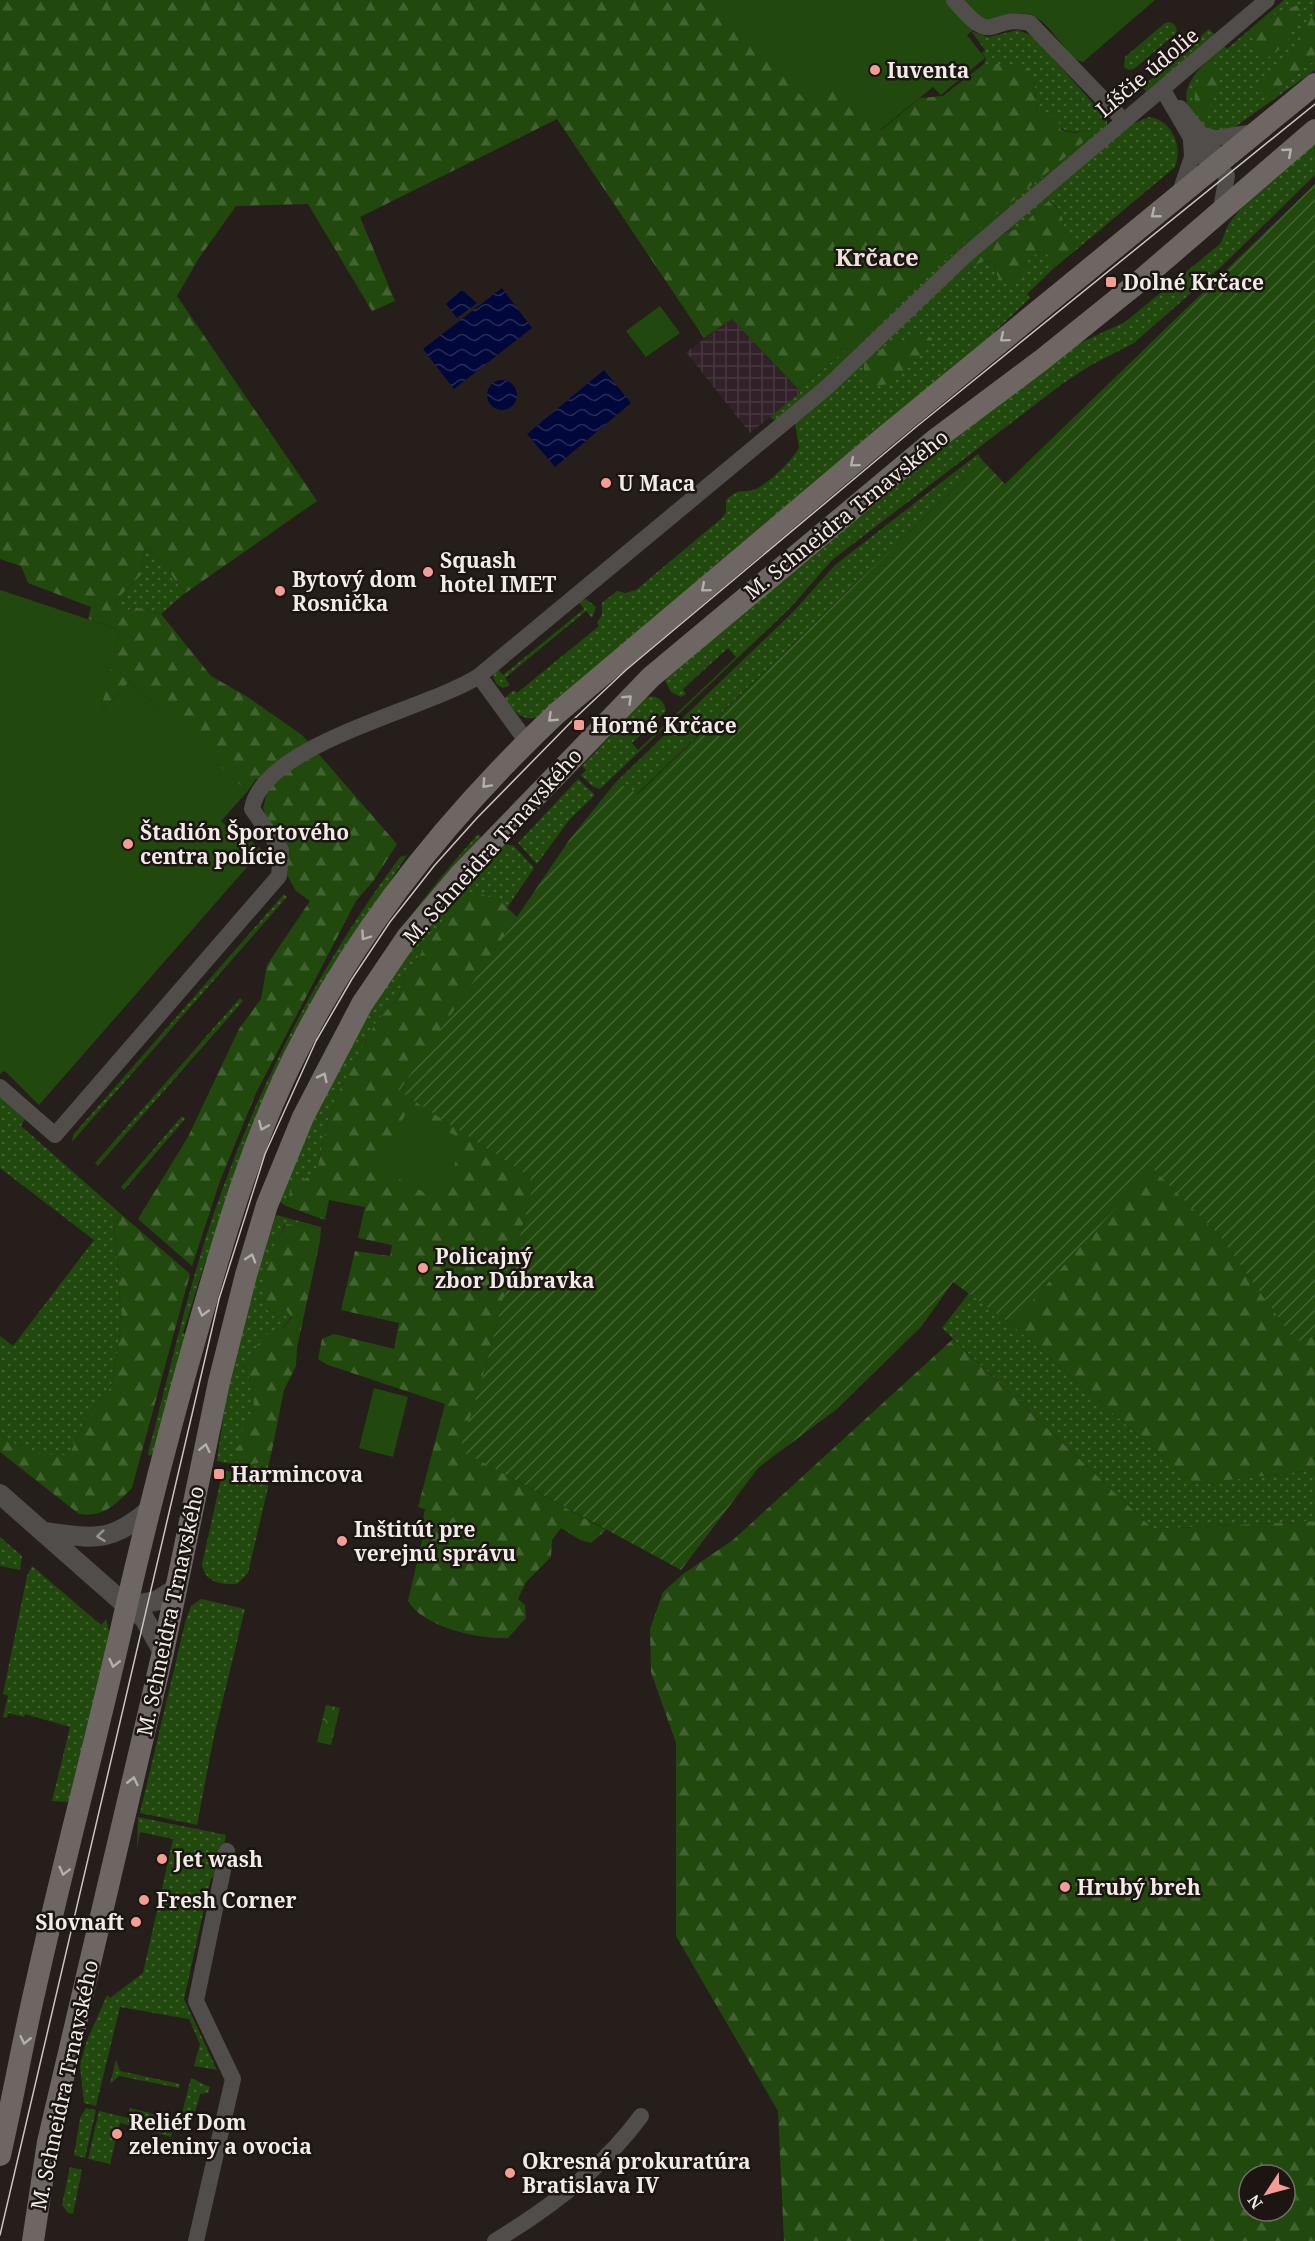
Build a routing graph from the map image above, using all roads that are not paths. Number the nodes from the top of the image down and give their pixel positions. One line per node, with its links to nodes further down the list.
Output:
1 (954, 0): 5 (street)
2 (1267, 0): 4 (street, Líščie údolie)
3 (1315, 84): 7 (main road, M. Schneidra Trnavského)
4 (1163, 90): 5 (street, Líščie údolie); 8 (street)
5 (1124, 121): 13 (street, Líščie údolie)
6 (1315, 130): 10 (main road, M. Schneidra Trnavského, one-way to 6)
7 (1255, 132): 8 (street); 9 (main road, M. Schneidra Trnavského)
8 (1197, 138): 9 (street); 11 (street)
9 (1221, 170): 10 (street); 11 (main road, M. Schneidra Trnavského); 12 (street)
10 (1263, 175): 12 (main road, M. Schneidra Trnavského)
11 (1179, 195): 14 (main road, M. Schneidra Trnavského, one-way to 14)
12 (1220, 213): 19 (main road, M. Schneidra Trnavského, one-way to 12)
13 (478, 676): 14 (street); 15 (street, Líščie údolie)
14 (527, 742): 17 (main road, M. Schneidra Trnavského, one-way to 17)
15 (0, 1087)
16 (0, 1494): 18 (street)
17 (149, 1510): 18 (street, one-way to 18); 20 (main road, M. Schneidra Trnavského)
18 (44, 1532): 20 (street)
19 (177, 1588): 20 (street); 21 (main road, M. Schneidra Trnavského)
20 (127, 1606): 21 (street); 24 (main road, M. Schneidra Trnavského, one-way to 24)
21 (164, 1652): 25 (main road, M. Schneidra Trnavského, one-way to 21)
22 (227, 1851): 26 (street)
23 (641, 2116): 27 (street)
24 (0, 2155)
25 (33, 2241)
26 (196, 2241)
27 (495, 2241)

